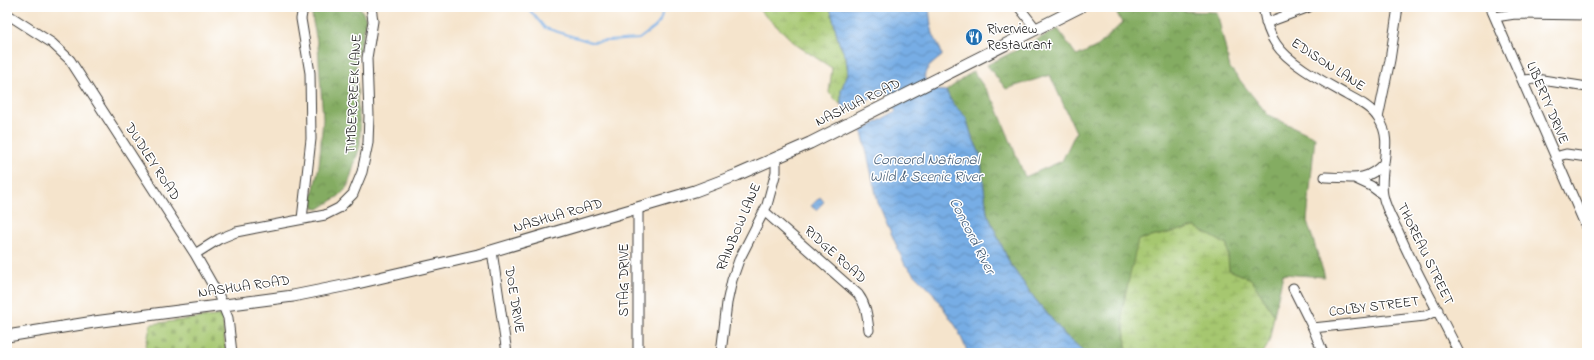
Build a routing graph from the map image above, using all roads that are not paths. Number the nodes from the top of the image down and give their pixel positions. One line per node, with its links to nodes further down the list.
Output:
1 (303, 7): 24 (street)
2 (371, 7): 24 (street, TIMBERCREEK LANE)
3 (1019, 7): 11 (street)
4 (1080, 7): 11 (main road, NASHUA ROAD)
5 (1263, 7): 10 (street, EDISON LANE)
6 (1309, 7): 10 (street)
7 (1398, 7): 14 (street)
8 (7, 14): 27 (street, DUDLEY ROAD)
9 (1587, 15): 12 (street, LIBERTY DRIVE)
10 (1266, 23): 14 (street, EDISON LANE)
11 (1036, 29): 17 (main road, NASHUA ROAD)
12 (1523, 80): 13 (street); 15 (street, LIBERTY DRIVE)
13 (1587, 87)
14 (1378, 118): 18 (street, THOREAU STREET)
15 (1555, 157): 16 (street); 25 (street, LIBERTY DRIVE)
16 (1587, 157)
17 (776, 159): 22 (main road, NASHUA ROAD); 23 (street, RAINBOW LANE)
18 (1384, 163): 20 (street); 21 (street, THOREAU STREET)
19 (1325, 177): 20 (street)
20 (1356, 179): 21 (street)
21 (1383, 195): 30 (street, THOREAU STREET)
22 (638, 208): 26 (main road, NASHUA ROAD); 36 (street, STAG DRIVE)
23 (764, 211): 32 (street, RIDGE ROAD); 37 (street, RAINBOW LANE)
24 (302, 219): 27 (street, TIMBERCREEK LANE)
25 (1587, 229)
26 (492, 251): 29 (main road, NASHUA ROAD); 35 (street, DOE DRIVE)
27 (195, 254): 29 (street, DUDLEY ROAD)
28 (1293, 288): 31 (street)
29 (224, 305): 33 (main road, NASHUA ROAD); 34 (street, DUDLEY ROAD)
30 (1438, 310): 31 (street, COLBY STREET); 39 (street, THOREAU STREET)
31 (1313, 328): 38 (street)
32 (869, 330)
33 (7, 336)
34 (232, 353)
35 (507, 353)
36 (638, 353)
37 (721, 353)
38 (1323, 353)
39 (1459, 353)

